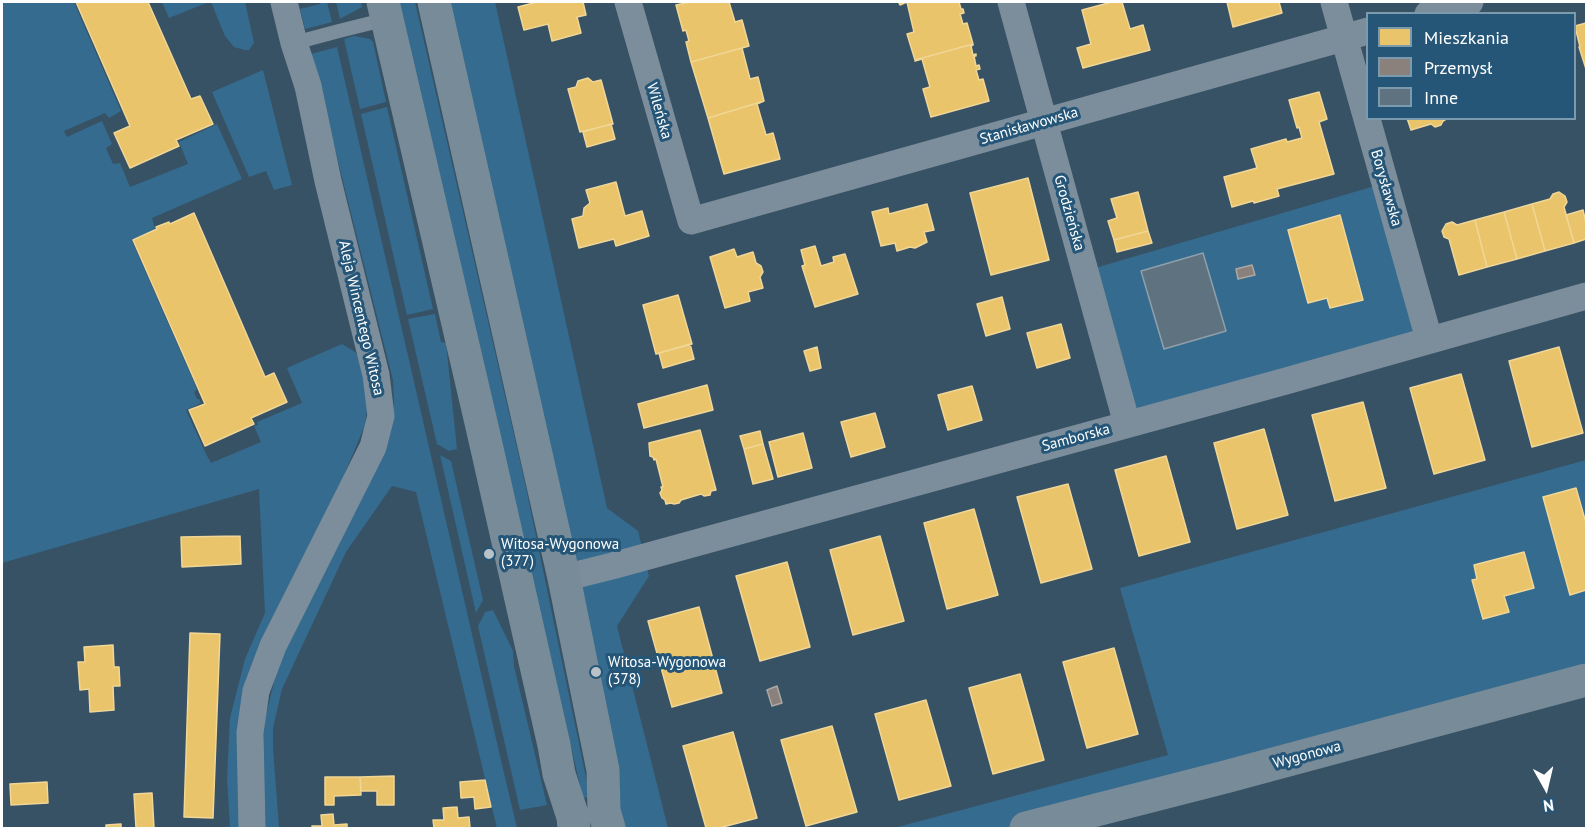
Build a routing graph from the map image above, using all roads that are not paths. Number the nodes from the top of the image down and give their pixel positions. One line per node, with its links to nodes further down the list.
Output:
1 (284, 2): 10 (street, Aleja Wincentego Witosa)
2 (434, 2): 18 (street)
3 (628, 2): 14 (street, Wileńska)
4 (1011, 2): 13 (street, Grodzieńska)
5 (1334, 2): 9 (street, Borysławska)
6 (1470, 2): 8 (street)
7 (385, 10): 10 (lane); 21 (street)
8 (1435, 12)
9 (1356, 34): 11 (street, Borysławska); 13 (street, Stanisławowska)
10 (294, 43): 22 (street, Aleja Wincentego Witosa)
11 (1366, 76)
12 (1377, 120): 16 (street, Borysławska)
13 (1044, 122): 14 (street, Stanisławowska); 17 (street, Grodzieńska)
14 (691, 221)
15 (1587, 296): 16 (street, Samborska)
16 (1429, 339): 17 (street, Samborska)
17 (1127, 424): 18 (street, Samborska)
18 (564, 578): 20 (street)
19 (1587, 680): 27 (street, Wygonowa)
20 (603, 770): 25 (street); 26 (street)
21 (559, 774): 23 (street); 24 (street)
22 (252, 828)
23 (561, 828)
24 (574, 828)
25 (609, 828)
26 (624, 828)
27 (1026, 828)

